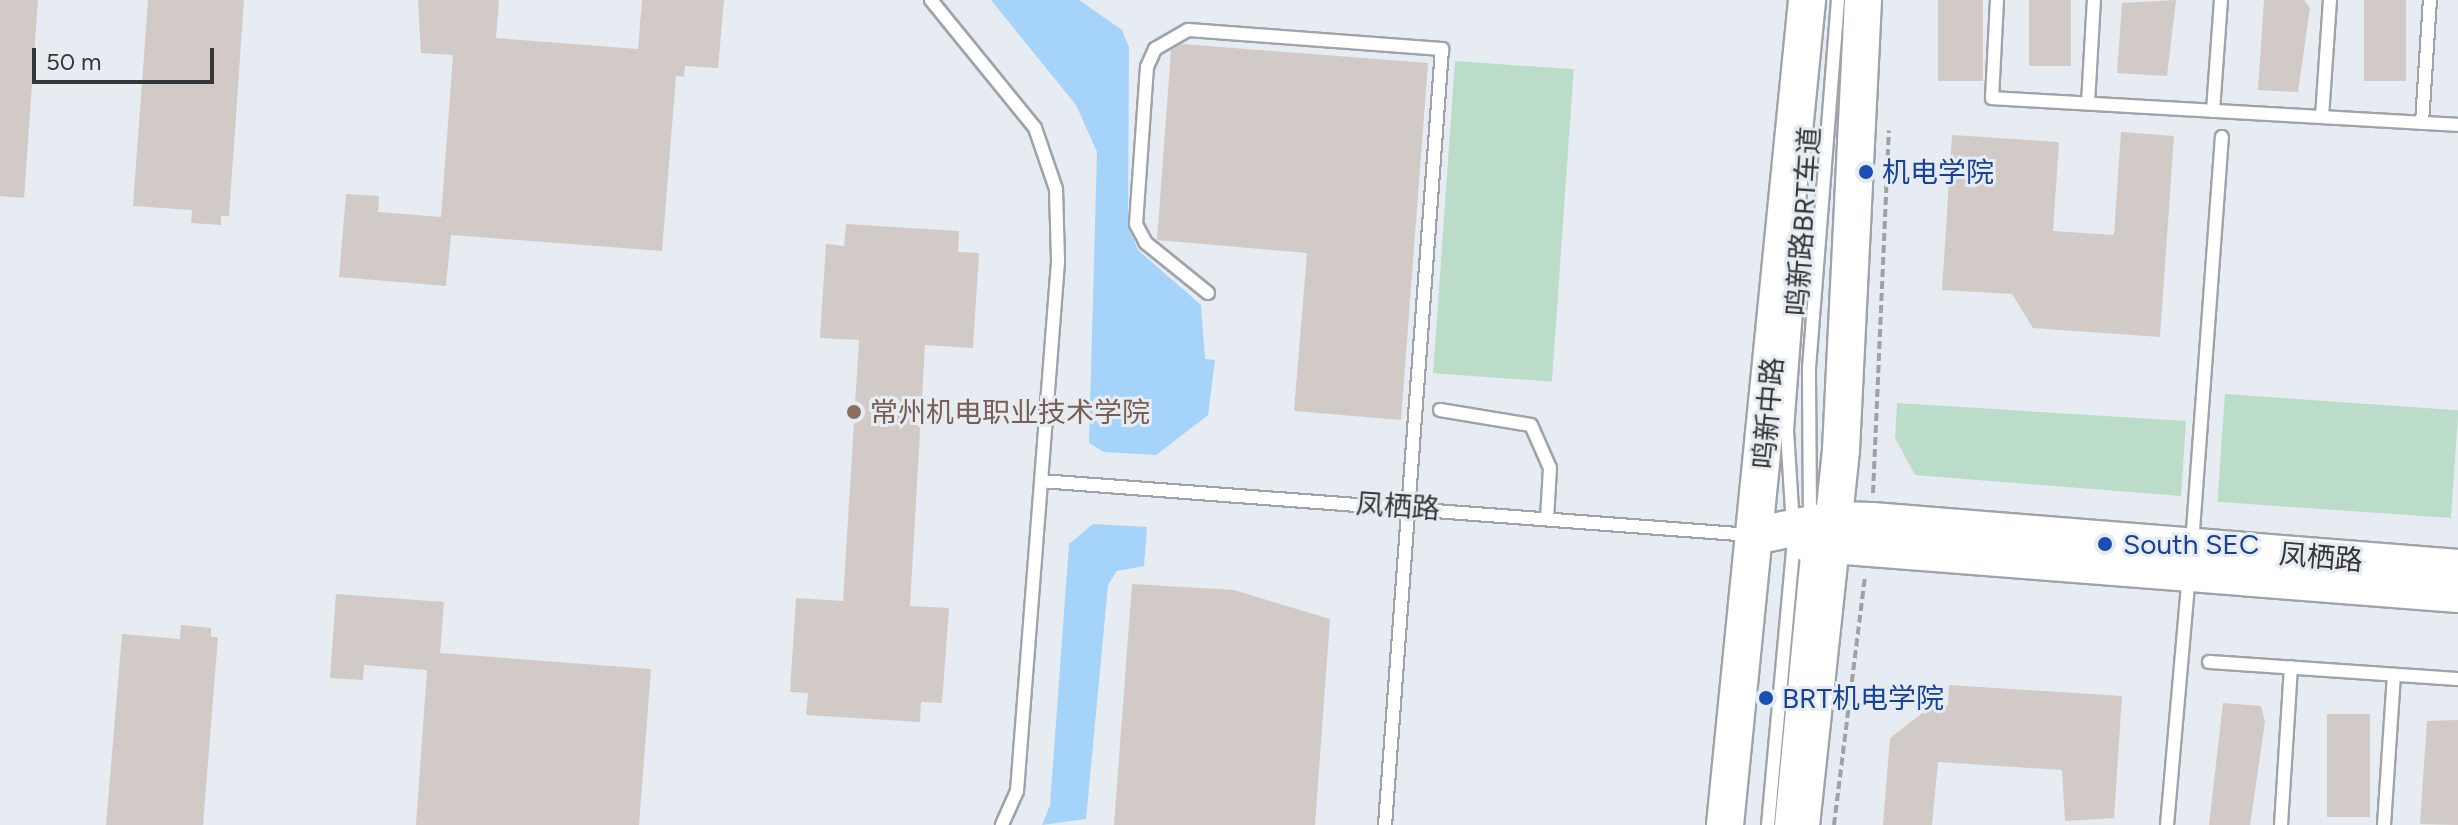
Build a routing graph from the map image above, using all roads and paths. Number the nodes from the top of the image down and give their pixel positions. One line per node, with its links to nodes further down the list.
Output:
1 (931, 0): 19 (lane)
2 (1807, 0): 23 (main road, 鸣新中路)
3 (1824, 0): 22 (lane, 鸣新路BRT车道)
4 (1838, 0): 22 (lane, 鸣新路BRT车道)
5 (1863, 0): 22 (main road)
6 (1997, 0): 11 (lane)
7 (2094, 0): 11 (lane)
8 (2221, 0): 12 (lane)
9 (2330, 0): 13 (lane)
10 (2430, 0): 14 (lane)
11 (2088, 103): 12 (lane)
12 (2213, 111): 13 (lane)
13 (2322, 117): 14 (lane)
14 (2422, 123): 15 (lane)
15 (2458, 125)
16 (2222, 137): 24 (lane)
17 (1208, 293): 20 (lane)
18 (1440, 410): 21 (lane)
19 (1041, 481): 20 (lane, 凤栖路); 31 (lane)
20 (1407, 507): 21 (lane, 凤栖路); 32 (lane)
21 (1547, 518): 23 (lane, 凤栖路)
22 (1811, 534): 23 (main road, 凤栖路); 24 (main road, 凤栖路); 34 (lane, 鸣新路BRT车道); 35 (lane, 鸣新路BRT车道); 36 (main road)
23 (1754, 536): 33 (main road, 鸣新中路)
24 (2190, 560): 25 (main road, 凤栖路); 26 (main road, 凤栖路); 37 (lane)
25 (2458, 568)
26 (2458, 594)
27 (2209, 662): 28 (lane)
28 (2291, 667): 29 (lane); 38 (lane)
29 (2394, 675): 30 (lane); 39 (lane)
30 (2458, 679)
31 (1002, 825)
32 (1385, 825)
33 (1725, 825)
34 (1768, 825)
35 (1781, 825)
36 (1801, 825)
37 (2167, 825)
38 (2281, 825)
39 (2384, 825)

